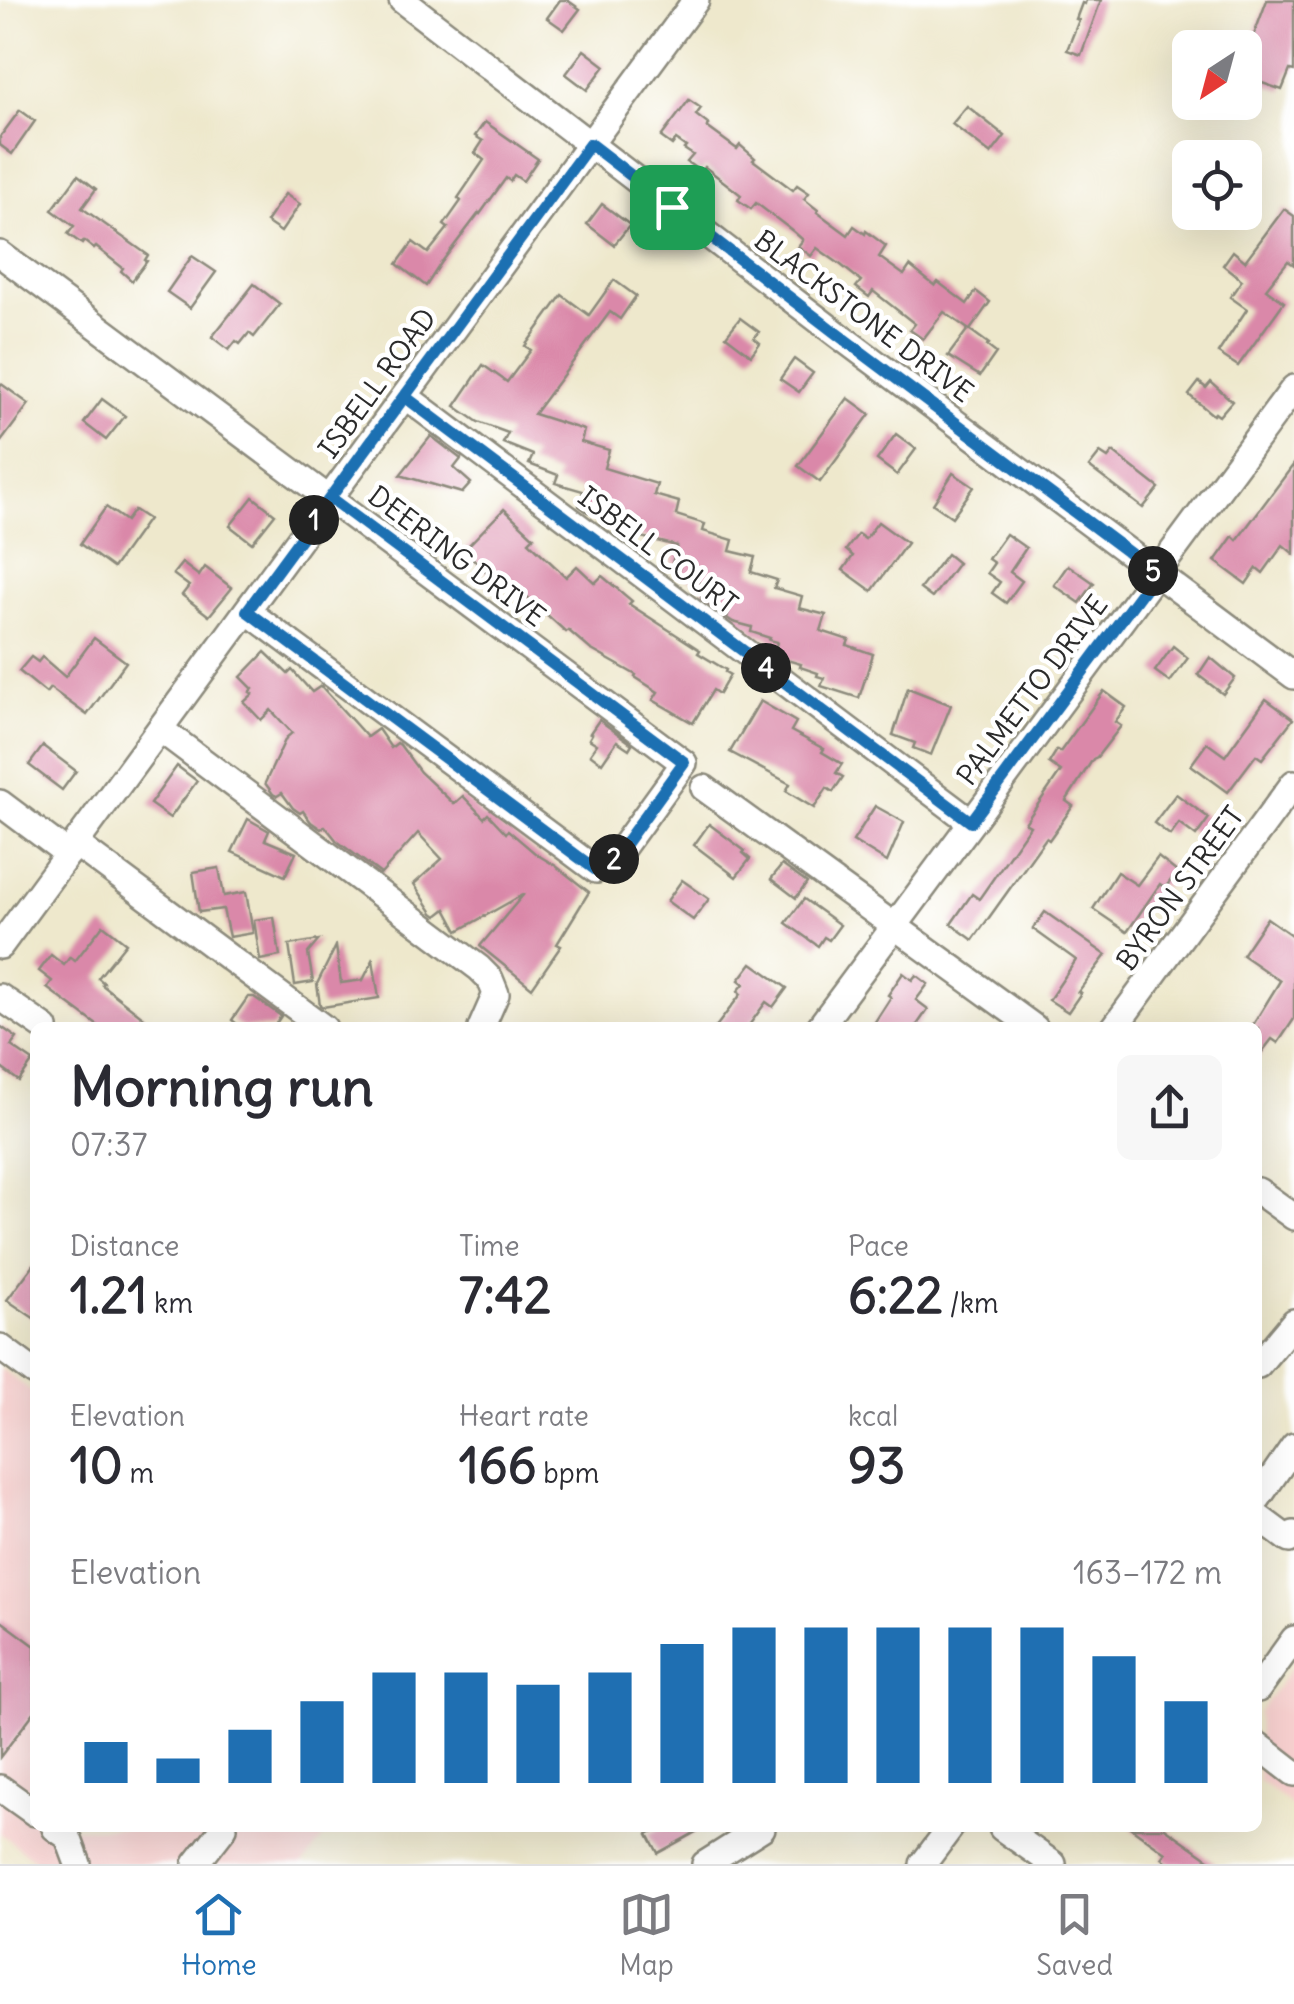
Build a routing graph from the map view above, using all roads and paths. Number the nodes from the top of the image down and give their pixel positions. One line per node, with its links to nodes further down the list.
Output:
1 (402, 0): 3 (street, BLACKSTONE DRIVE)
2 (696, 0): 3 (street, ISBELL ROAD)
3 (590, 144): 6 (street, ISBELL ROAD); 8 (street, BLACKSTONE DRIVE)
4 (0, 254): 7 (street, DEERING DRIVE)
5 (1294, 388): 8 (street, PALMETTO DRIVE)
6 (404, 396): 7 (street, ISBELL ROAD); 15 (street, ISBELL COURT)
7 (330, 498): 9 (street, ISBELL ROAD); 9 (street, DEERING DRIVE)
8 (1156, 573): 10 (street, BLACKSTONE DRIVE); 15 (street, PALMETTO DRIVE)
9 (247, 611): 11 (street, ISBELL ROAD)
10 (1294, 676)
11 (160, 729): 16 (street, ISBELL ROAD); 22 (street)
12 (1294, 783): 25 (street, BYRON STREET)
13 (704, 788): 17 (street)
14 (0, 803): 16 (street)
15 (971, 822): 17 (street, PALMETTO DRIVE)
16 (72, 849): 18 (street, ISBELL ROAD); 21 (street)
17 (895, 925): 23 (street, PALMETTO DRIVE); 24 (street)
18 (0, 946)
19 (0, 997): 20 (street)
20 (36, 1022)
21 (316, 1022)
22 (484, 1022)
23 (822, 1022)
24 (1027, 1022)
25 (1118, 1022)
26 (1262, 1193): 27 (street)
27 (1294, 1217)
28 (1288, 1339): 30 (street)
29 (0, 1347): 31 (street)
30 (1262, 1362)
31 (30, 1369)
32 (1294, 1446): 33 (street)
33 (1262, 1492)
34 (1262, 1520): 35 (street)
35 (1294, 1534)
36 (1294, 1640): 37 (street)
37 (1262, 1684)
38 (1262, 1749): 39 (street)
39 (1294, 1774)
40 (0, 1788): 41 (street)
41 (30, 1809)
42 (61, 1832): 47 (street)
43 (221, 1832): 48 (street)
44 (756, 1832): 49 (street)
45 (947, 1832): 50 (street)
46 (1008, 1832): 51 (street)
47 (78, 1864)
48 (196, 1864)
49 (704, 1864)
50 (923, 1864)
51 (1053, 1864)

